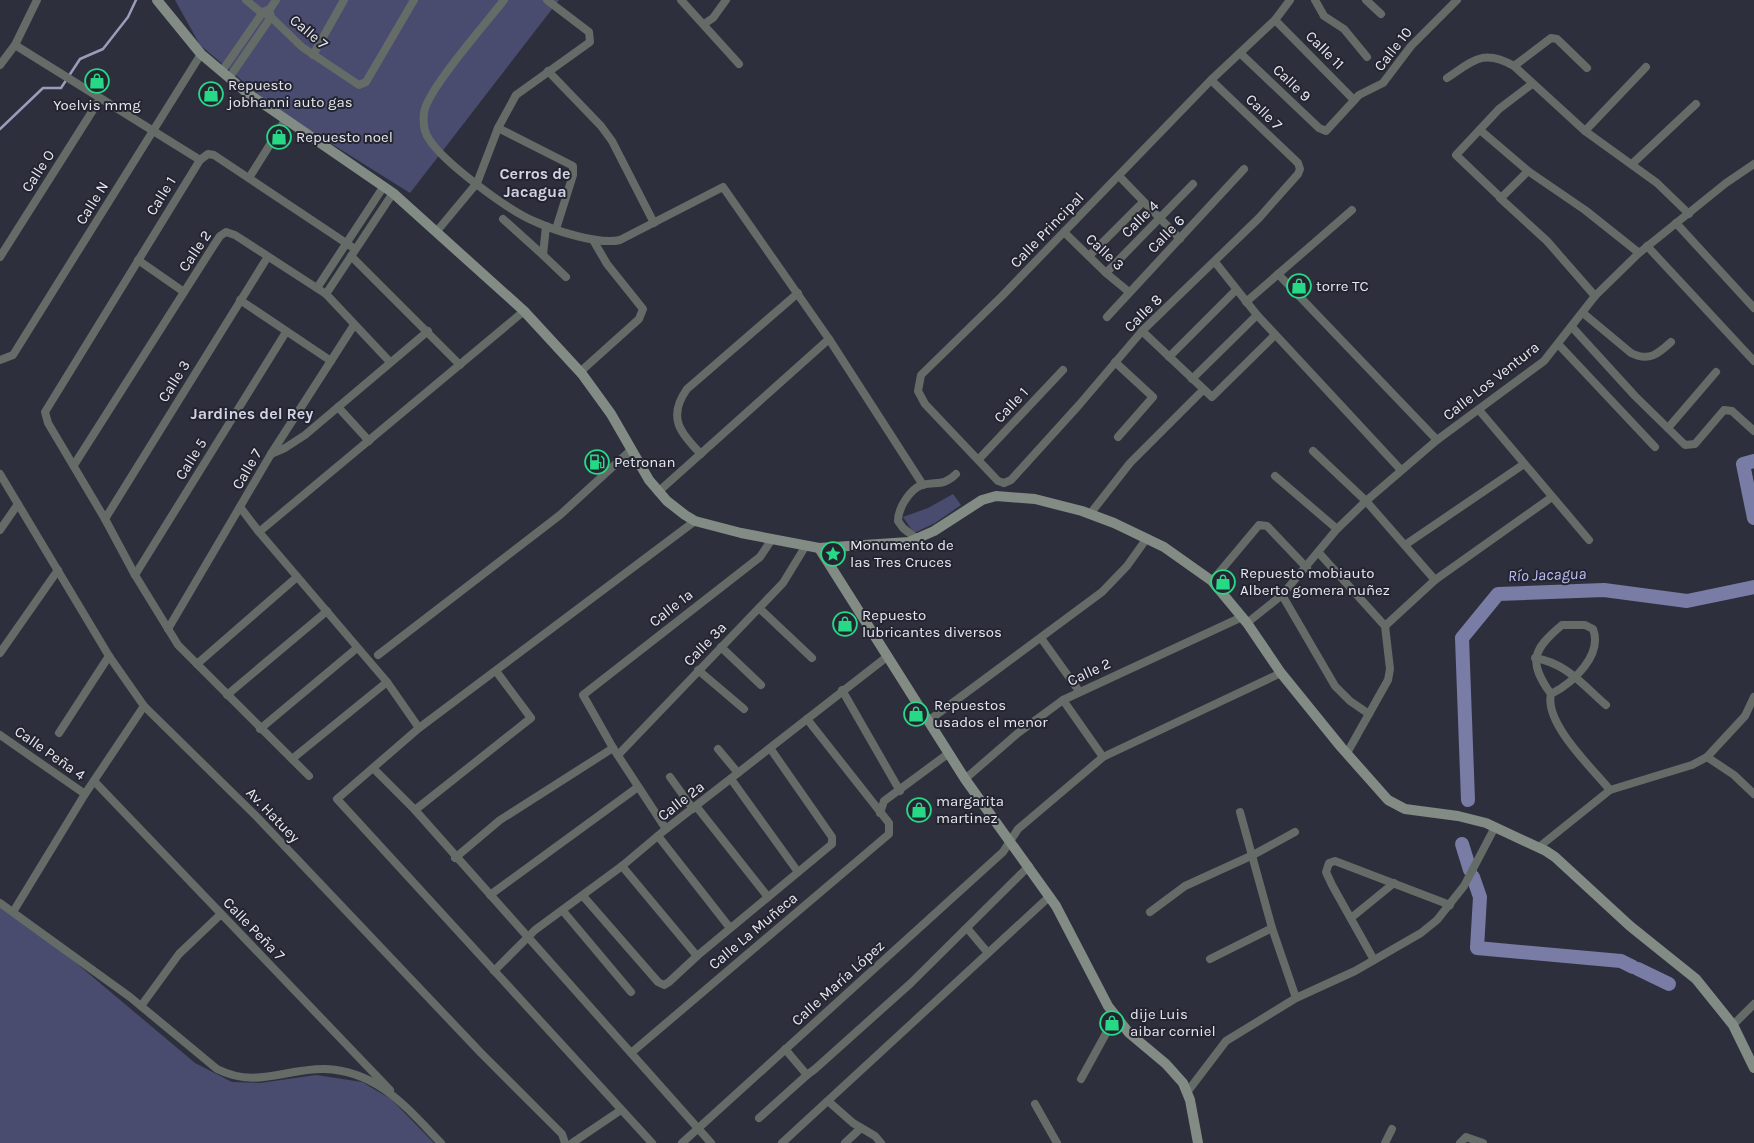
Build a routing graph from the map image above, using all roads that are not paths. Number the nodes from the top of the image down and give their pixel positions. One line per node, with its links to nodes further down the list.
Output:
1 (37, 0): 19 (street)
2 (157, 0): 21 (street)
3 (246, 0): 15 (street, Calle 7)
4 (276, 0): 15 (street)
5 (344, 0): 22 (street)
6 (414, 0): 22 (street, Calle 7)
7 (504, 0): 51 (street)
8 (681, 0): 18 (street)
9 (726, 0): 18 (street)
10 (1290, 0): 17 (street, Calle Principal)
11 (1315, 0): 23 (street)
12 (1366, 0): 16 (street)
13 (1456, 0): 35 (street, Calle 10)
14 (552, 2): 29 (street)
15 (268, 12): 22 (street, Calle 7); 30 (street)
16 (1381, 14)
17 (1276, 20): 20 (street, Calle Principal); 35 (street, Calle 11)
18 (704, 24): 24 (street)
19 (15, 45): 25 (street); 34 (street)
20 (1240, 53): 32 (street, Calle Principal); 41 (street, Calle 9)
21 (201, 54): 30 (street); 40 (street, Calle N)
22 (313, 55)
23 (1367, 57)
24 (739, 64)
25 (0, 65)
26 (1514, 66): 28 (street); 31 (street); 33 (street)
27 (1646, 67): 42 (street)
28 (1587, 68)
29 (548, 71): 38 (street); 61 (street)
30 (226, 74): 37 (street)
31 (1447, 78)
32 (1211, 80): 44 (street, Calle 7); 49 (street, Calle Principal)
33 (1532, 84): 39 (street); 42 (street)
34 (100, 100): 40 (street); 76 (street, Calle O)
35 (1354, 100): 41 (street, Calle 10)
36 (1696, 104): 45 (street)
37 (286, 120): 50 (street); 53 (street)
38 (498, 128): 51 (street); 64 (street)
39 (1480, 130): 48 (street); 55 (street)
40 (153, 131): 43 (street); 107 (street, Calle N)
41 (1326, 131)
42 (1585, 131): 45 (street)
43 (200, 160): 50 (street); 78 (street, Calle 1)
44 (1298, 163): 79 (street, Calle 8)
45 (1632, 164): 58 (street)
46 (1754, 164): 58 (street, Calle Los Ventura)
47 (1244, 169): 67 (street, Calle 6)
48 (1528, 171): 55 (street); 72 (street)
49 (1119, 176): 56 (street); 66 (street, Calle Principal)
50 (249, 178): 69 (street)
51 (477, 183): 63 (street); 65 (street)
52 (1193, 184): 60 (street, Calle 4)
53 (384, 186): 54 (street); 69 (street)
54 (392, 193): 65 (street); 71 (street)
55 (1500, 198): 89 (street)
56 (1143, 202): 60 (street); 75 (street)
57 (1352, 210): 81 (street)
58 (1689, 214): 62 (street, Calle Los Ventura)
59 (503, 219): 73 (street)
60 (1160, 219): 67 (street); 80 (street, Calle 4)
61 (654, 223): 68 (street); 87 (street)
62 (1676, 223): 70 (street, Calle Los Ventura); 92 (street)
63 (546, 226): 64 (street); 73 (street)
64 (556, 229): 68 (street)
65 (437, 231): 93 (street)
66 (1064, 232): 75 (street, Calle 3); 130 (street, Calle Principal)
67 (1180, 239): 86 (street, Calle 6)
68 (593, 240): 114 (street)
69 (346, 242): 71 (street); 83 (street)
70 (1647, 246): 72 (street, Calle Los Ventura); 109 (street)
71 (355, 249): 74 (street)
72 (1639, 253): 89 (street, Calle Los Ventura)
73 (543, 255): 82 (street)
74 (351, 256): 88 (street); 101 (street)
75 (1089, 256): 80 (street, Calle 3)
76 (0, 257)
77 (268, 258): 83 (street, Calle 2); 85 (street, Calle 2); 90 (street, Calle 3)
78 (138, 260): 85 (street); 132 (street, Calle 1)
79 (1215, 262): 84 (street); 99 (street, Calle 8)
80 (1106, 273): 86 (street, Calle 3)
81 (1278, 274): 91 (street); 123 (street)
82 (566, 276)
83 (317, 288): 88 (street, Calle 2)
84 (1236, 290): 91 (street); 106 (street)
85 (184, 292): 132 (street, Calle 2)
86 (1128, 292): 96 (street, Calle 6)
87 (798, 293): 103 (street); 129 (street)
88 (326, 294): 97 (street, Calle 2)
89 (1594, 296): 94 (street, Calle Los Ventura)
90 (240, 300): 100 (street); 146 (street, Calle 3)
91 (1246, 302): 95 (street)
92 (1754, 308)
93 (524, 311): 112 (street); 114 (street)
94 (1582, 313): 98 (street, Calle Los Ventura); 104 (street)
95 (1258, 315): 102 (street); 116 (street)
96 (1107, 317)
97 (354, 325): 108 (street, Calle 7); 110 (street, Calle 2)
98 (1572, 327): 105 (street, Calle Los Ventura); 120 (street)
99 (1142, 331): 106 (street); 111 (street, Calle 8)
100 (286, 332): 108 (street); 161 (street, Calle 5)
101 (428, 332): 110 (street); 112 (street)
102 (1275, 335): 117 (street); 133 (street)
103 (830, 339): 129 (street); 138 (street)
104 (1671, 342)
105 (1559, 345): 119 (street, Calle Los Ventura); 125 (street)
106 (1169, 357): 116 (street)
107 (0, 360)
108 (331, 361): 128 (street, Calle 7)
109 (1754, 361)
110 (390, 362): 118 (street)
111 (1115, 362): 122 (street); 137 (street, Calle 8)
112 (460, 365): 124 (street)
113 (1063, 370): 130 (street, Calle 1)
114 (580, 372): 126 (street)
115 (1716, 372): 120 (street)
116 (1192, 379): 117 (street)
117 (1203, 390): 145 (street)
118 (338, 407): 124 (street); 128 (street)
119 (1479, 410): 123 (street, Calle Los Ventura); 131 (street)
120 (1668, 428): 121 (street)
121 (1754, 431)
122 (1118, 437)
123 (1437, 440): 133 (street, Calle Los Ventura)
124 (369, 441): 150 (street)
125 (1655, 447)
126 (632, 450): 139 (street); 176 (street)
127 (1313, 452): 142 (street)
128 (271, 454): 144 (street, Calle 7)
129 (701, 454): 139 (street)
130 (979, 459): 137 (street, Calle Principal)
131 (1524, 464): 141 (street); 155 (street)
132 (74, 465): 146 (street)
133 (1401, 470): 142 (street, Calle Los Ventura)
134 (0, 474): 143 (street, Av. Hatuey)
135 (956, 474): 138 (street)
136 (1275, 476): 148 (street)
137 (1004, 483): 140 (street)
138 (923, 485): 152 (street)
139 (658, 492): 147 (street)
140 (1004, 495): 145 (street); 152 (street)
141 (1552, 497): 154 (street); 163 (street)
142 (1366, 501): 148 (street, Calle Los Ventura); 155 (street)
143 (18, 504): 149 (street); 160 (street, Av. Hatuey)
144 (240, 507): 150 (street); 170 (street, Calle 7)
145 (1090, 514): 151 (street)
146 (105, 519): 161 (street)
147 (695, 521): 153 (street); 182 (street)
148 (1337, 529): 158 (street, Calle Los Ventura)
149 (0, 530)
150 (259, 532): 162 (street)
151 (1147, 538): 164 (street); 171 (street)
152 (917, 539): 157 (street)
153 (772, 540): 156 (street); 205 (street, Calle 1a)
154 (1589, 540)
155 (1405, 545): 163 (street)
156 (805, 547): 157 (street); 166 (street, Calle 3a)
157 (819, 548): 177 (street)
158 (1319, 553): 159 (street, Calle Los Ventura); 169 (street)
159 (1306, 568): 164 (street); 165 (street, Calle Los Ventura)
160 (58, 570): 174 (street); 175 (street, Av. Hatuey)
161 (135, 575): 170 (street)
162 (297, 578): 167 (street); 180 (street)
163 (1435, 580): 169 (street)
164 (1212, 581): 168 (street)
165 (1282, 595): 168 (street, Calle Los Ventura); 196 (street)
166 (759, 608): 172 (street, Calle 3a); 178 (street)
167 (327, 611): 173 (street); 190 (street)
168 (1245, 620): 183 (street); 188 (street, Calle 2)
169 (1385, 626): 196 (street)
170 (168, 629): 180 (street)
171 (1041, 638): 188 (street); 198 (street)
172 (721, 647): 181 (street, Calle 3a); 186 (street)
173 (357, 648): 185 (street); 199 (street)
174 (0, 653)
175 (109, 656): 194 (street, Av. Hatuey); 201 (street)
176 (378, 656)
177 (888, 656): 187 (street, Calle 2a); 198 (street)
178 (812, 658)
179 (1535, 658): 184 (street); 184 (street); 189 (street)
180 (197, 664): 190 (street)
181 (698, 670): 195 (street); 205 (street, Calle 3a)
182 (496, 671): 200 (street); 224 (street)
183 (1282, 673): 207 (street); 208 (street, Calle María López)
184 (1574, 677): 189 (street); 193 (street)
185 (387, 682): 200 (street); 210 (street)
186 (761, 685)
187 (842, 690): 197 (street, Calle 2a); 220 (street)
188 (1079, 691): 192 (street, Calle 2)
189 (1551, 694): 219 (street)
190 (227, 695): 199 (street)
191 (1754, 697): 209 (street)
192 (1063, 700): 208 (street); 216 (street, Calle 2)
193 (1606, 705)
194 (144, 706): 217 (street); 280 (street, Av. Hatuey)
195 (744, 709)
196 (1369, 714): 207 (street)
197 (807, 719): 203 (street, Calle 2a); 226 (street)
198 (928, 721): 206 (street)
199 (260, 728): 210 (street)
200 (419, 728): 211 (street)
201 (59, 733)
202 (0, 735): 221 (street, Calle Peña 4)
203 (770, 748): 212 (street, Calle 2a); 237 (street)
204 (718, 749): 212 (street)
205 (615, 752): 218 (street); 234 (street, Calle 3a)
206 (949, 753): 216 (street); 220 (street)
207 (1347, 753): 227 (street)
208 (1103, 757): 231 (street, Calle María López)
209 (1707, 757): 219 (street); 222 (street)
210 (292, 759): 213 (street)
211 (373, 768): 224 (street); 258 (street)
212 (738, 773): 215 (street, Calle 2a)
213 (309, 776)
214 (670, 777): 223 (street)
215 (731, 779): 223 (street, Calle 2a); 237 (street)
216 (965, 780): 231 (street)
217 (94, 781): 221 (street); 248 (street, Calle Peña 7)
218 (638, 787): 228 (street); 239 (street)
219 (1610, 790): 232 (street)
220 (900, 791): 226 (street)
221 (85, 794): 246 (street)
222 (1754, 794)
223 (695, 807): 228 (street, Calle 2a); 242 (street)
224 (415, 810): 234 (street)
225 (1240, 812): 233 (street)
226 (880, 813): 266 (street, Calle La Muñeca)
227 (1495, 827): 232 (street); 244 (street)
228 (666, 828): 230 (street, Calle 2a)
229 (1295, 832): 233 (street)
230 (658, 836): 235 (street, Calle 2a); 250 (street)
231 (1009, 842): 236 (street); 265 (street, Calle María López)
232 (1538, 847): 264 (street)
233 (1253, 856): 247 (street); 252 (street)
234 (456, 858): 239 (street)
235 (622, 866): 240 (street, Calle 2a); 255 (street)
236 (1029, 866): 241 (street); 251 (street)
237 (798, 872): 242 (street)
238 (1394, 884): 244 (street); 249 (street); 249 (street)
239 (490, 895): 253 (street)
240 (583, 896): 245 (street, Calle 2a); 255 (street)
241 (1050, 896): 254 (street); 263 (street)
242 (768, 897): 250 (street)
243 (0, 903): 246 (street)
244 (1450, 905): 257 (street)
245 (563, 911): 253 (street, Calle 2a); 259 (street)
246 (12, 912): 262 (street)
247 (1150, 912)
248 (221, 914): 262 (street); 271 (street, Calle Peña 7)
249 (1350, 918): 257 (street)
250 (730, 928): 255 (street)
251 (966, 928): 254 (street); 268 (street)
252 (1272, 928): 256 (street); 260 (street)
253 (528, 936): 258 (street, Calle 2a); 266 (street)
254 (988, 953): 272 (street)
255 (697, 956)
256 (1210, 959)
257 (1374, 960): 260 (street)
258 (494, 971): 274 (street)
259 (632, 992)
260 (1296, 998): 270 (street)
261 (1754, 1004): 264 (street)
262 (141, 1006): 271 (street)
263 (1115, 1017): 269 (street); 270 (street)
264 (1733, 1025): 267 (street)
265 (785, 1049): 268 (street); 276 (street, Calle María López)
266 (631, 1052): 276 (street)
267 (1754, 1068)
268 (807, 1075): 275 (street)
269 (1081, 1079)
270 (1188, 1091): 289 (street)
271 (395, 1095): 279 (street, Calle Peña 7)
272 (828, 1101): 277 (street); 285 (street)
273 (1035, 1104): 288 (street)
274 (621, 1110): 281 (street); 282 (street)
275 (759, 1118)
276 (698, 1128): 283 (street, Calle María López); 284 (street)
277 (860, 1128): 286 (street); 287 (street)
278 (1392, 1129): 290 (street)
279 (441, 1143)
280 (565, 1143)
281 (572, 1143)
282 (652, 1143)
283 (682, 1143)
284 (711, 1143)
285 (782, 1143)
286 (845, 1143)
287 (881, 1143)
288 (1058, 1143)
289 (1198, 1143)
290 (1385, 1143)
291 (1460, 1143): 292 (street)
292 (1484, 1143)

